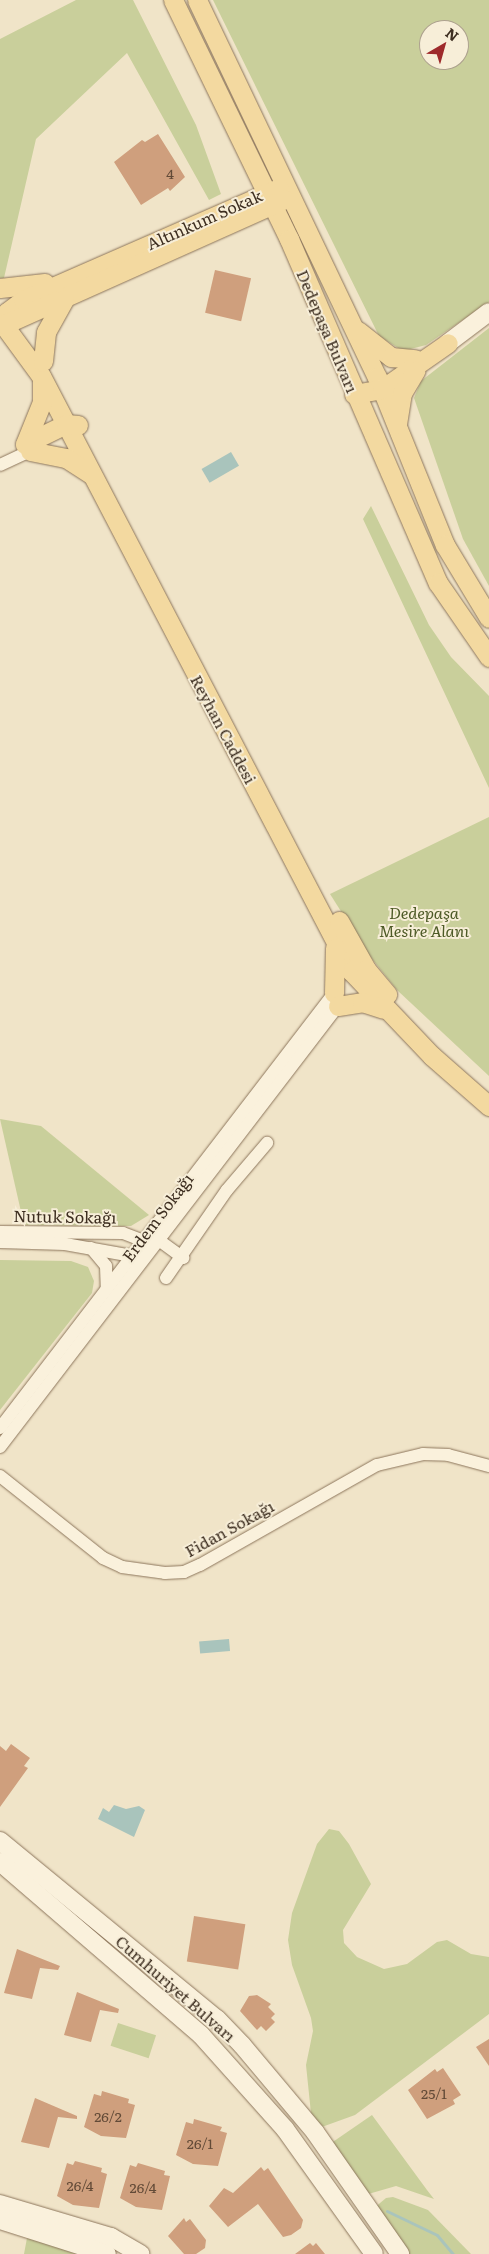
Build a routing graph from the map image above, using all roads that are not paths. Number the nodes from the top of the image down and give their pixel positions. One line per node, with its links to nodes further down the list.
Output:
1 (173, 0): 3 (main road, Dedepaşa Bulvarı)
2 (197, 0): 4 (main road, Dedepaşa Bulvarı)
3 (242, 140): 5 (main road, Dedepaşa Bulvarı); 6 (main road)
4 (290, 191): 5 (main road, Altınkum Sokak); 13 (main road, Dedepaşa Bulvarı)
5 (269, 198): 6 (main road, Altınkum Sokak); 7 (main road, Dedepaşa Bulvarı)
6 (236, 212): 7 (main road); 8 (main road, Altınkum Sokak); 10 (main road, Altınkum Sokak)
7 (289, 239): 18 (main road, Dedepaşa Bulvarı)
8 (73, 277): 9 (main road); 12 (main road, Altınkum Sokak)
9 (0, 288)
10 (65, 299): 12 (main road, Altınkum Sokak); 16 (main road)
11 (489, 312): 14 (street)
12 (6, 317): 16 (main road)
13 (351, 326): 15 (main road); 17 (main road, Dedepaşa Bulvarı)
14 (448, 343): 15 (main road)
15 (416, 364): 17 (main road); 19 (main road)
16 (42, 369): 20 (main road); 21 (main road)
17 (379, 383): 18 (main road); 19 (main road, Dedepaşa Bulvarı)
18 (354, 394): 26 (main road, Dedepaşa Bulvarı)
19 (397, 425): 25 (main road, Dedepaşa Bulvarı)
20 (72, 427): 21 (main road); 24 (main road, Reyhan Caddesi); 28 (main road)
21 (27, 447): 22 (street); 23 (street); 24 (main road)
22 (0, 456)
23 (0, 465)
24 (91, 474): 27 (main road, Reyhan Caddesi)
25 (489, 618)
26 (489, 657)
27 (331, 933): 28 (main road, Reyhan Caddesi); 29 (main road)
28 (358, 974): 29 (main road); 30 (main road, Reyhan Caddesi); 31 (main road, Reyhan Caddesi)
29 (336, 1000): 30 (main road); 35 (street, Erdem Sokağı); 36 (street, Erdem Sokağı)
30 (386, 1010): 32 (main road, Reyhan Caddesi)
31 (489, 1091)
32 (489, 1106)
33 (267, 1143): 41 (street)
34 (0, 1232): 35 (street, Nutuk Sokağı)
35 (144, 1241): 39 (street); 40 (street, Erdem Sokağı)
36 (160, 1241): 39 (street, Erdem Sokağı); 41 (street)
37 (0, 1242): 38 (street, Nutuk Sokağı)
38 (91, 1248): 40 (street, Nutuk Sokağı); 43 (street, Nutuk Sokağı)
39 (150, 1254): 40 (street, Nutuk Sokağı); 45 (street, Erdem Sokağı)
40 (131, 1257): 43 (street, Erdem Sokağı)
41 (183, 1258): 42 (street)
42 (166, 1278)
43 (107, 1289): 44 (street, Erdem Sokağı)
44 (0, 1428)
45 (0, 1447)
46 (489, 1466): 47 (street, Fidan Sokağı)
47 (0, 1476)
48 (0, 1841): 50 (street, Cumhuriyet Bulvarı)
49 (0, 1862): 50 (street, Cumhuriyet Bulvarı)
50 (32, 1878): 51 (street, Cumhuriyet Bulvarı); 52 (street, Cumhuriyet Bulvarı)
51 (310, 2124): 52 (street); 58 (street, Cumhuriyet Bulvarı)
52 (291, 2137): 57 (street, Cumhuriyet Bulvarı)
53 (0, 2204): 56 (street)
54 (0, 2220): 55 (street)
55 (107, 2254)
56 (141, 2254)
57 (374, 2254)
58 (400, 2254)

